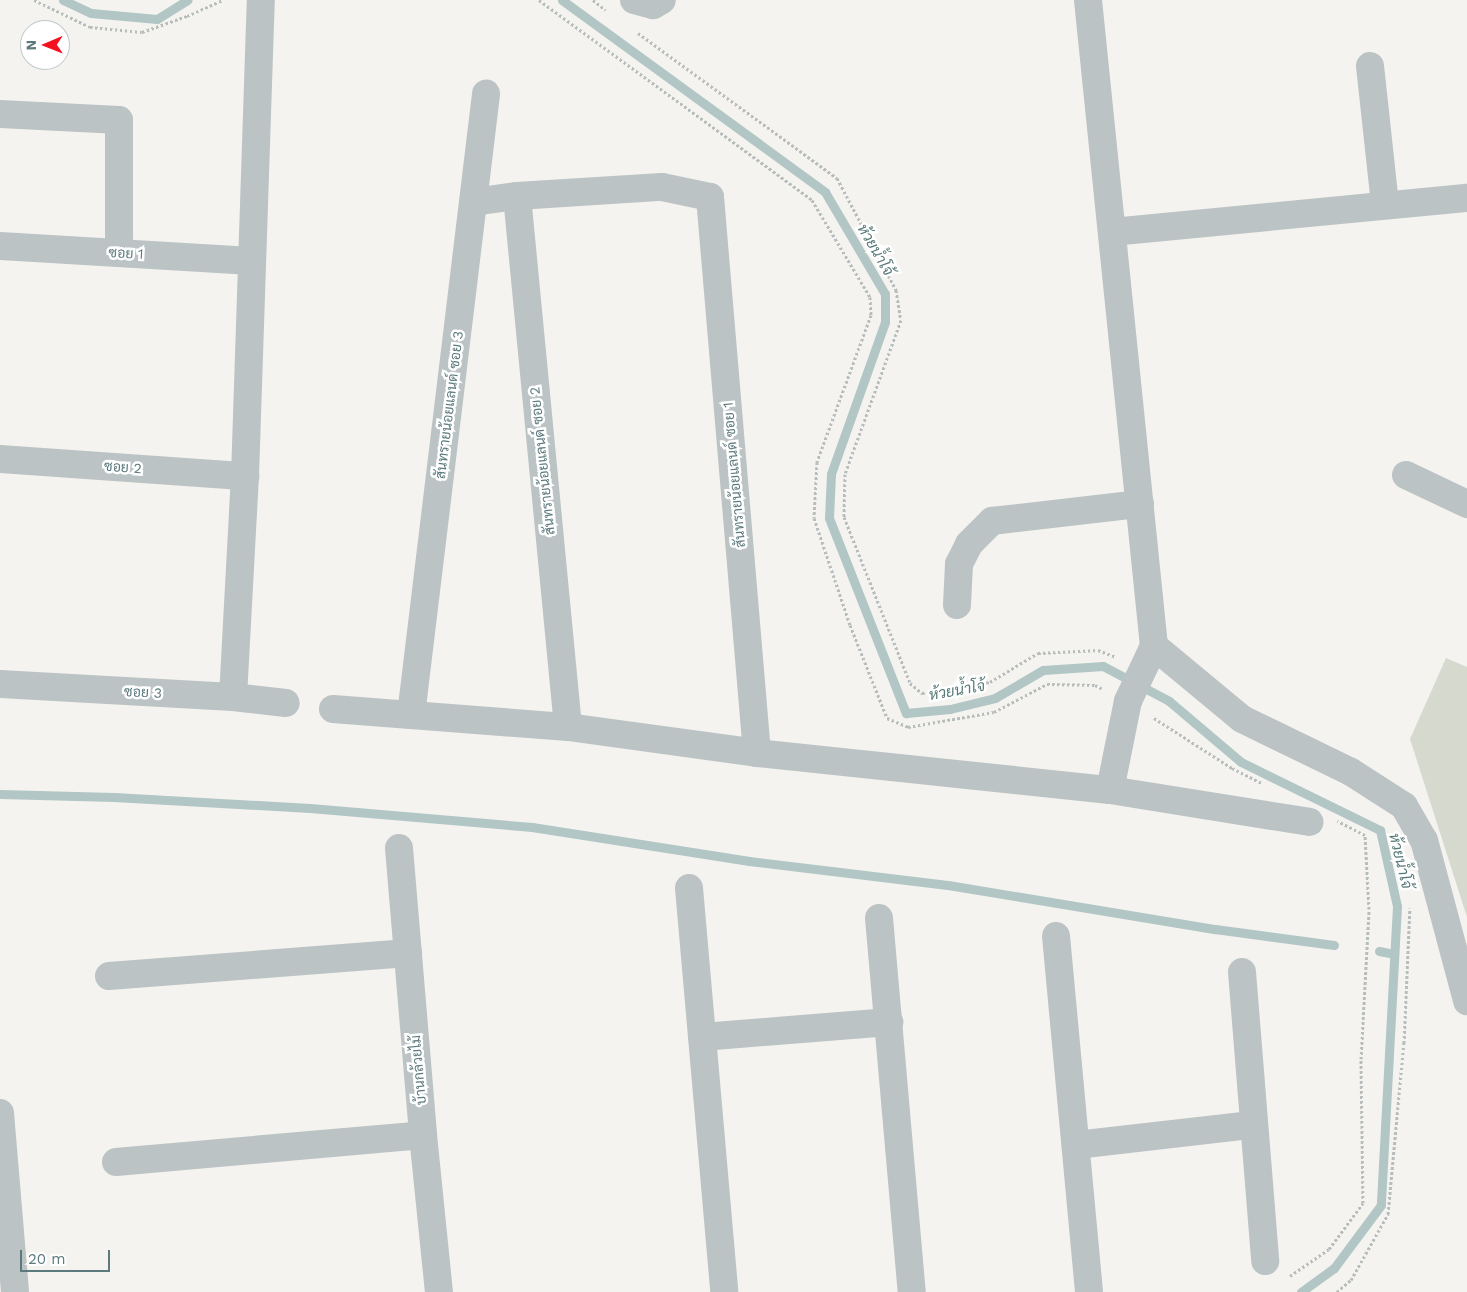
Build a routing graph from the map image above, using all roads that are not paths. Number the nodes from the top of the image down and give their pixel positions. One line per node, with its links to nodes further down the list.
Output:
1 (261, 0): 15 (street)
2 (634, 0): 3 (street)
3 (662, 0)
4 (1088, 0): 12 (street)
5 (1370, 66): 11 (street)
6 (486, 94): 10 (street, สันทรายน้อยแลนด์ ซอย 3)
7 (0, 114): 14 (street)
8 (517, 196): 10 (street); 28 (street, สันทรายน้อยแลนด์ ซอย 2); 29 (street, สันทรายน้อยแลนด์ ซอย 1)
9 (1467, 198): 11 (street)
10 (473, 202): 27 (street, สันทรายน้อยแลนด์ ซอย 3)
11 (1385, 204): 12 (street)
12 (1112, 232): 19 (street)
13 (0, 246): 14 (street, ซอย 1)
14 (118, 253): 15 (street, ซอย 1)
15 (252, 261): 18 (street)
16 (0, 458): 18 (street, ซอย 2)
17 (1406, 475): 20 (street)
18 (245, 476): 24 (street)
19 (1140, 504): 21 (street); 22 (street)
20 (1467, 504)
21 (957, 605)
22 (1149, 656): 30 (street); 39 (street)
23 (0, 684): 24 (street, ซอย 3)
24 (233, 698): 25 (street, ซอย 3)
25 (286, 703)
26 (333, 709): 27 (street)
27 (411, 715): 28 (street)
28 (568, 726): 29 (street)
29 (757, 753): 30 (street)
30 (1110, 790): 31 (street)
31 (1319, 820)
32 (399, 848): 36 (street, บ้านกล้วยไม้)
33 (689, 888): 41 (street)
34 (879, 918): 40 (street)
35 (1056, 936): 45 (street)
36 (408, 953): 38 (street); 44 (street, บ้านกล้วยไม้)
37 (1242, 972): 43 (street)
38 (109, 976)
39 (1467, 1001)
40 (889, 1022): 41 (street); 51 (street)
41 (702, 1037): 50 (street)
42 (0, 1113): 48 (street)
43 (1252, 1125): 45 (street); 47 (street)
44 (423, 1135): 46 (street); 49 (street, บ้านกล้วยไม้)
45 (1076, 1145): 52 (street)
46 (116, 1162)
47 (1265, 1261)
48 (15, 1292)
49 (439, 1292)
50 (724, 1292)
51 (912, 1292)
52 (1089, 1292)

